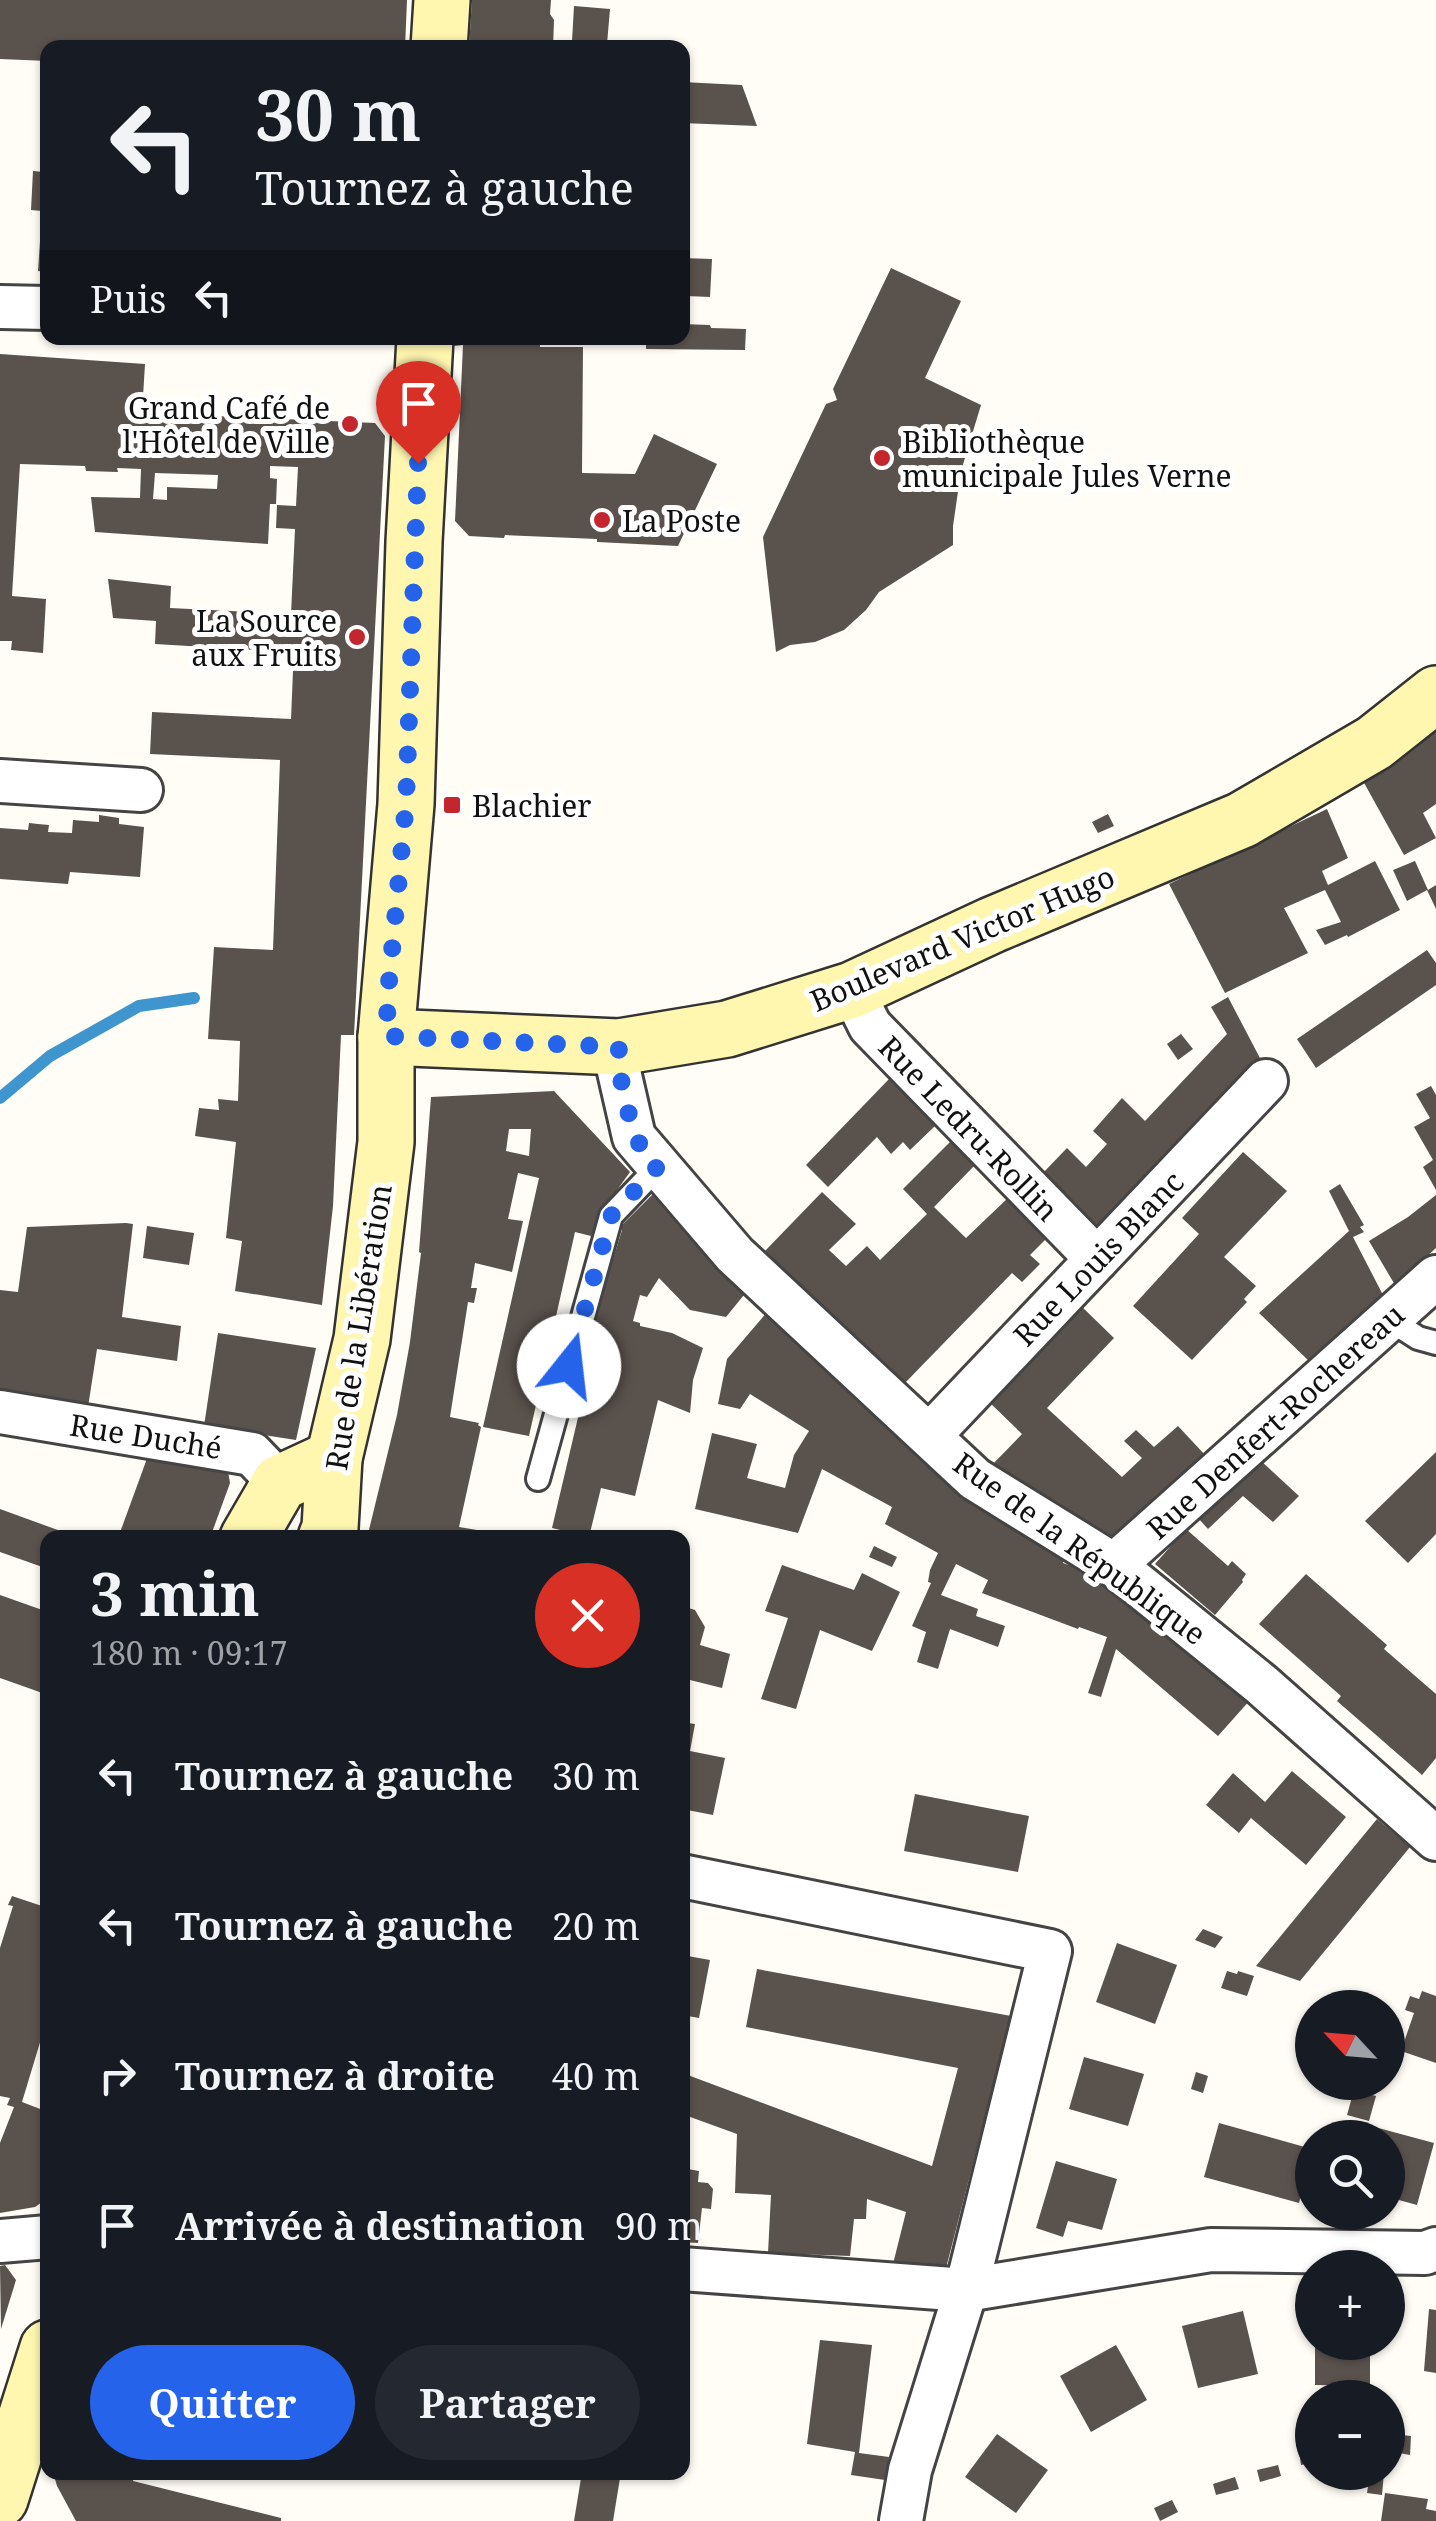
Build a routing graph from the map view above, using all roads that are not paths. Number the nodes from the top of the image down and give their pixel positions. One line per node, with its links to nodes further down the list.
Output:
1 (442, 0): 2 (main road)
2 (440, 40)
3 (0, 306): 4 (street)
4 (40, 308)
5 (425, 345): 10 (main road, Rue de la Libération)
6 (1436, 694): 9 (main road, Boulevard Victor Hugo)
7 (0, 781): 8 (street)
8 (141, 790)
9 (852, 990): 11 (main road, Boulevard Victor Hugo); 14 (street, Rue Ledru-Rollin)
10 (386, 1036): 11 (main road, Boulevard Victor Hugo); 20 (main road, Rue de la Libération)
11 (619, 1047): 13 (street, Rue de la République)
12 (1266, 1080): 14 (street, Rue Louis Blanc)
13 (658, 1166): 19 (street, Rue de la République); 21 (lane)
14 (1097, 1259): 19 (street, Rue Louis Blanc)
15 (1436, 1277): 16 (street, Rue Denfert-Rochereau)
16 (1390, 1320): 17 (lane); 25 (street, Rue Denfert-Rochereau)
17 (1436, 1343)
18 (0, 1412): 22 (street, Rue Duché)
19 (930, 1435): 25 (street, Rue de la République)
20 (334, 1458): 22 (main road); 24 (main road, Rue de la Libération)
21 (538, 1478)
22 (280, 1483): 23 (main road)
23 (253, 1530)
24 (329, 1530)
25 (1114, 1565): 26 (street, Rue de la République)
26 (1436, 1840)
27 (690, 1878): 32 (street)
28 (40, 2238): 29 (street)
29 (0, 2241)
30 (1436, 2249): 32 (street)
31 (690, 2269): 32 (street)
32 (966, 2290): 35 (street)
33 (40, 2373): 34 (main road)
34 (0, 2499)
35 (901, 2521)

